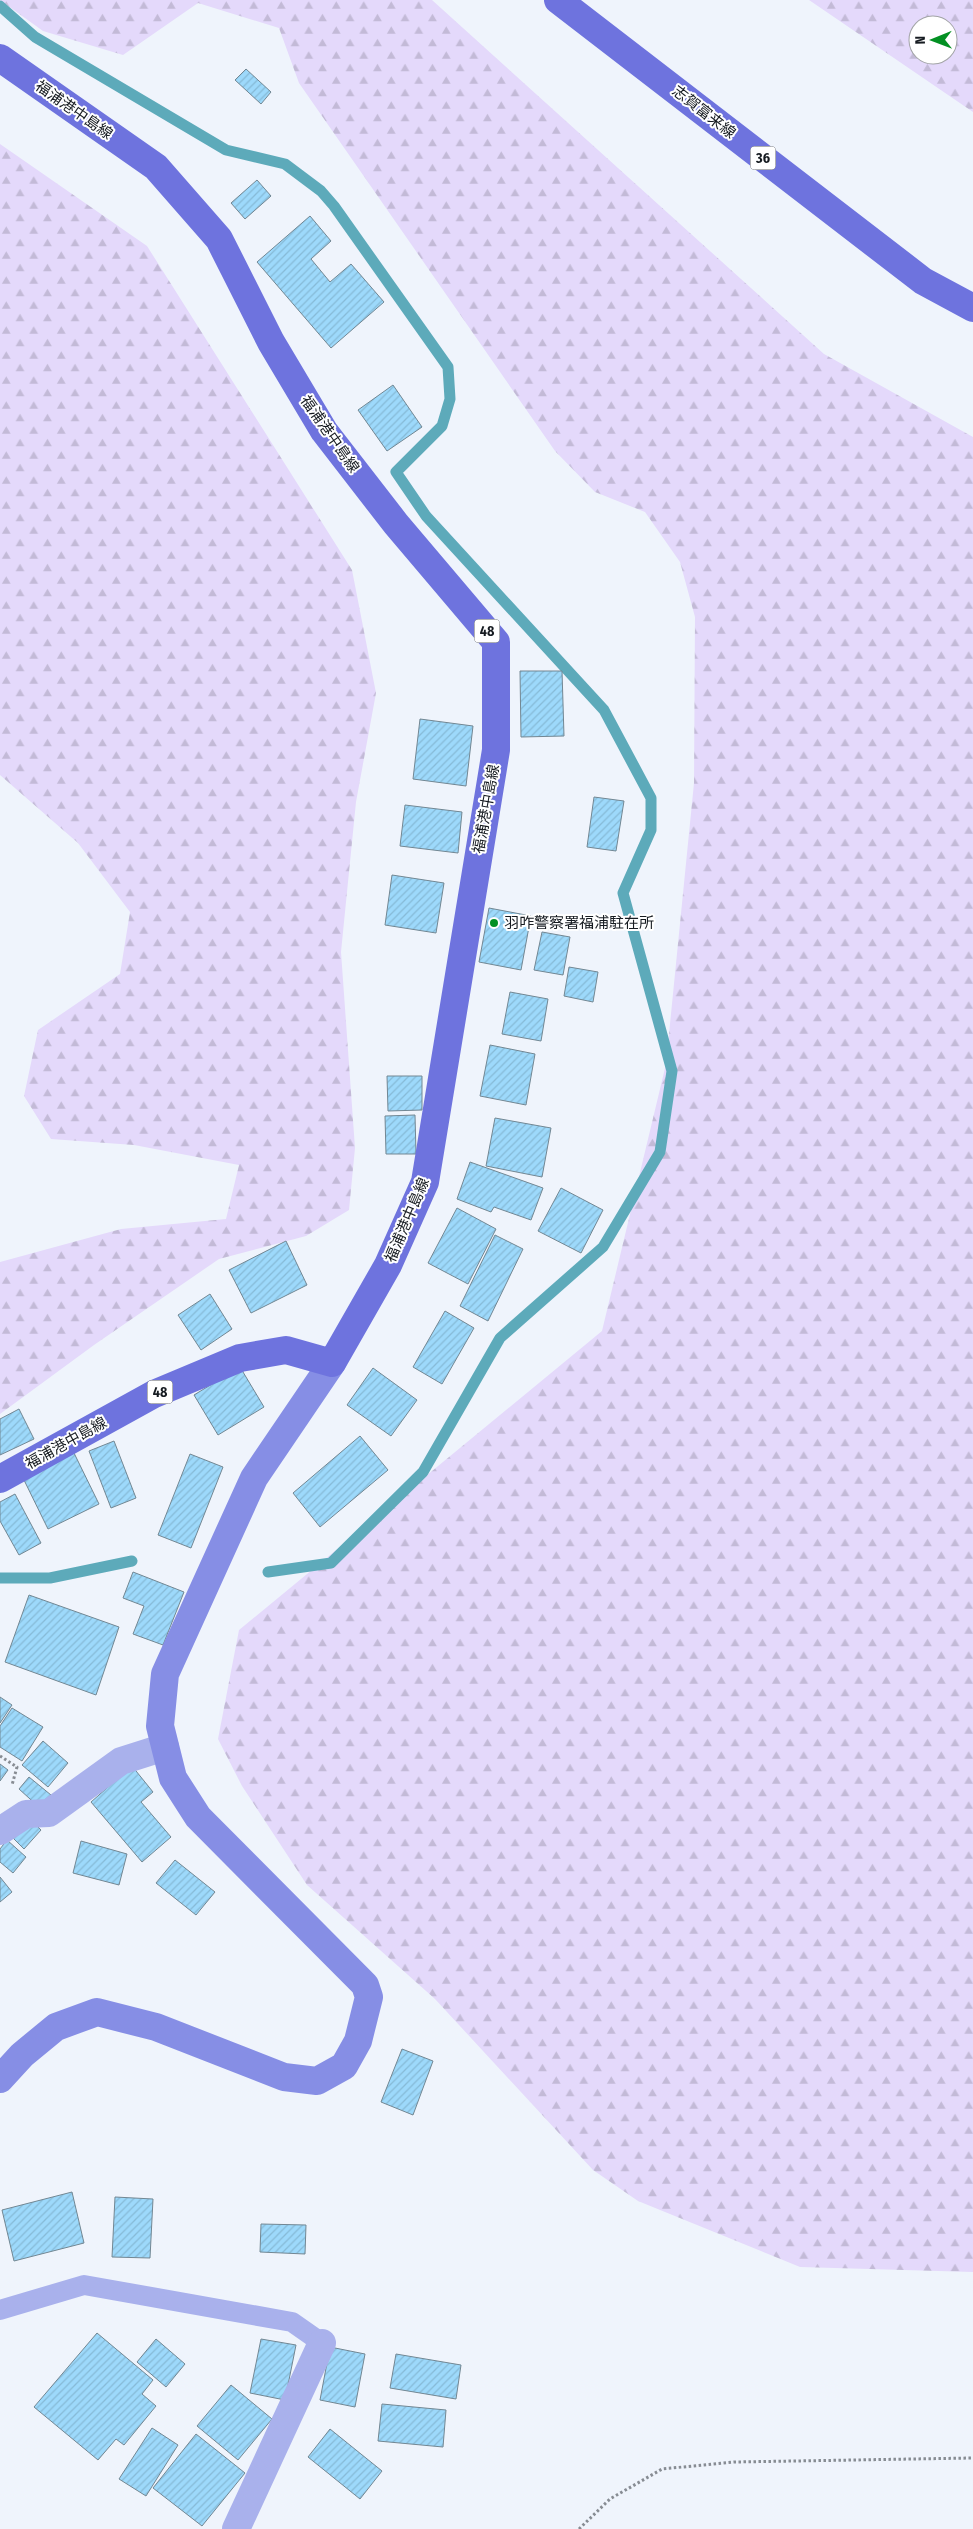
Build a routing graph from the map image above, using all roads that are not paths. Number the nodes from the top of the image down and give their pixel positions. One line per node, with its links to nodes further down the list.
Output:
1 (558, 0): 3 (main road, 志賀富来線 / 36)
2 (0, 58): 4 (main road, 福浦港中島線 / 48)
3 (973, 308)
4 (332, 1363): 5 (main road, 福浦港中島線 / 48); 6 (street)
5 (0, 1479)
6 (165, 1747): 7 (street); 8 (street)
7 (0, 1831)
8 (0, 2079)
9 (0, 2310): 10 (lane)
10 (322, 2344): 11 (street)
11 (236, 2529)

